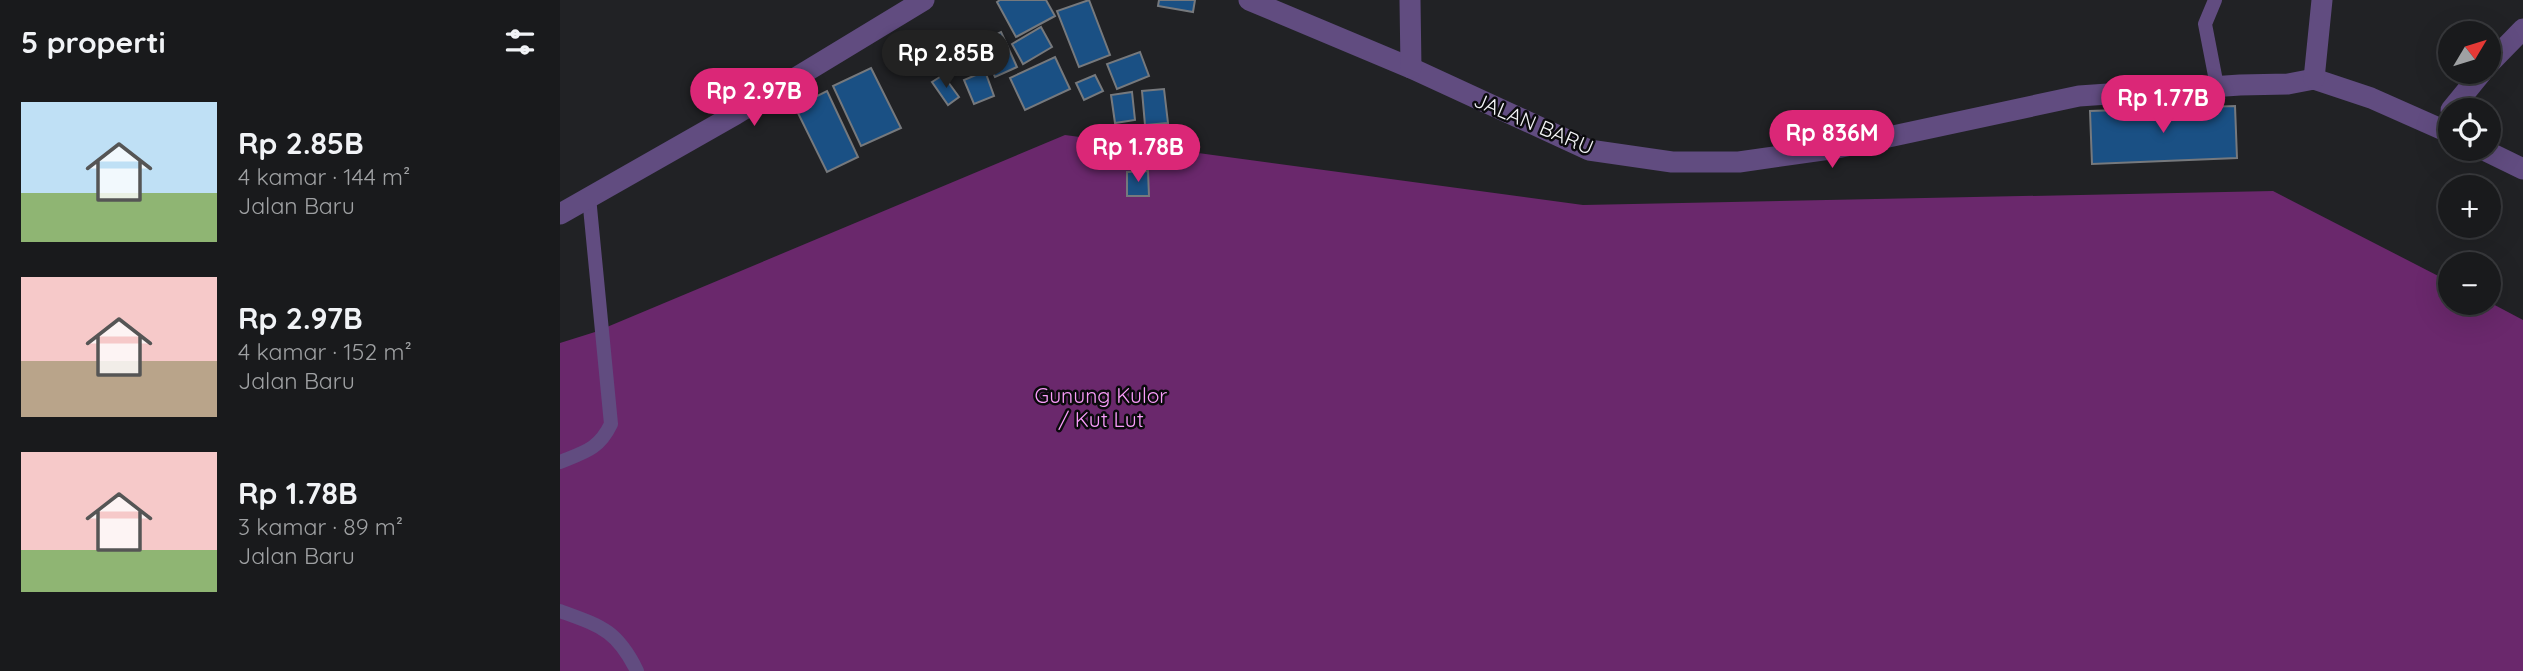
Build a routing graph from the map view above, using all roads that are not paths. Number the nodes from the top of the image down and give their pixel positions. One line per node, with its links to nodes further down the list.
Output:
1 (924, 0): 14 (street)
2 (1249, 0): 8 (street, JALAN BARU)
3 (1410, 0): 8 (street)
4 (2215, 0): 10 (lane)
5 (2322, 0): 9 (street)
6 (2523, 29): 7 (street)
7 (2501, 52)
8 (1411, 68): 10 (street, JALAN BARU)
9 (2314, 79): 10 (street, JALAN BARU); 11 (street, JALAN BARU)
10 (2217, 86)
11 (2438, 118)
12 (2501, 158): 13 (street)
13 (2523, 169)
14 (589, 197): 15 (street); 16 (lane)
15 (560, 214)
16 (560, 462)
17 (560, 611): 18 (lane)
18 (637, 671)

